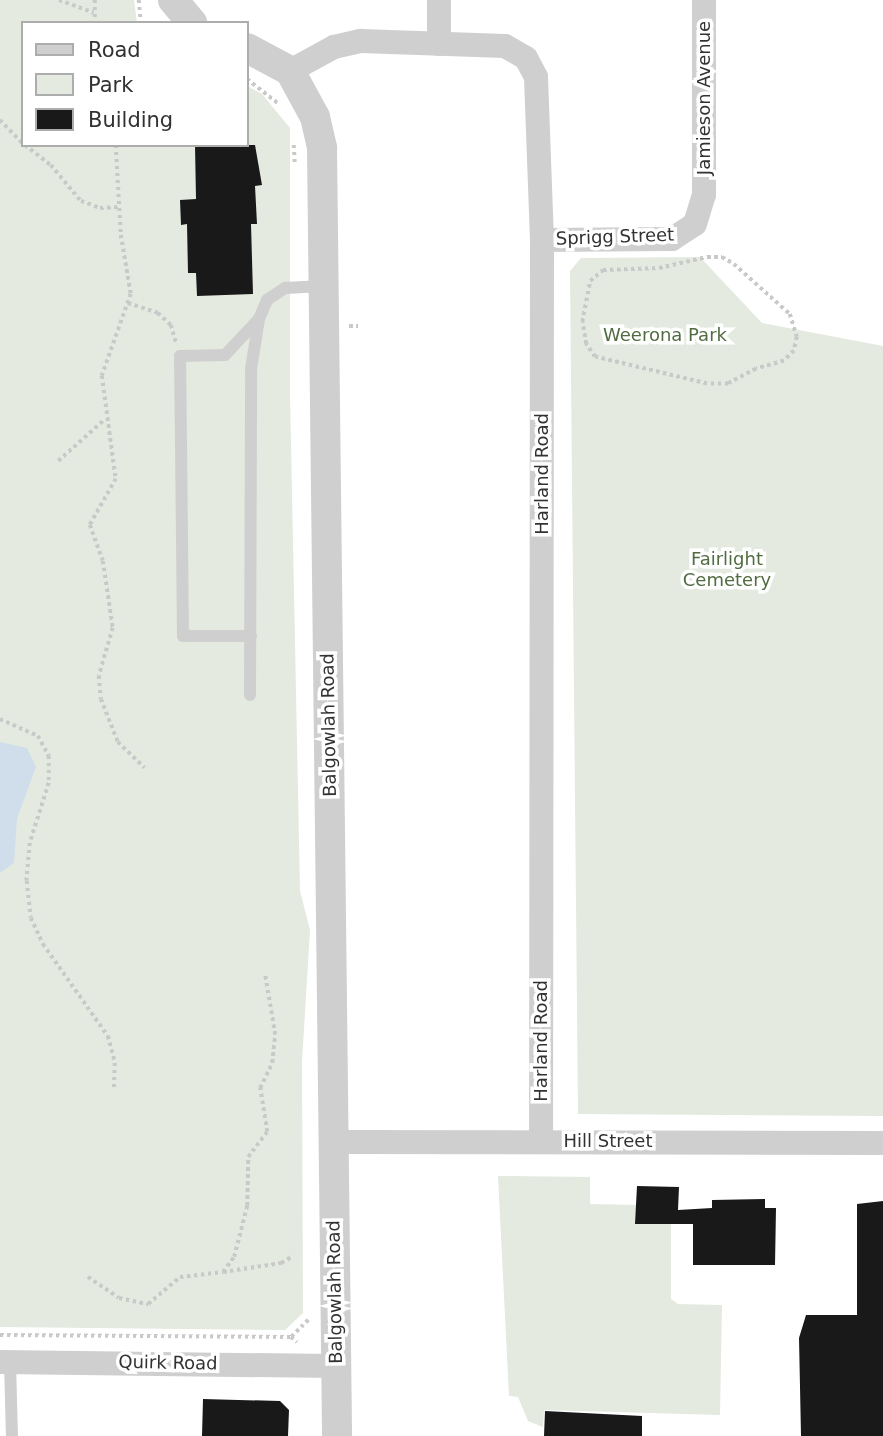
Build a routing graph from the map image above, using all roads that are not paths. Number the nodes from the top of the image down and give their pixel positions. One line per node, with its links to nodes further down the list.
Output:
1 (173, 0): 4 (street)
2 (439, 0): 5 (street)
3 (704, 0): 8 (street, Jamieson Avenue)
4 (190, 21)
5 (439, 44): 7 (street, Harland Road); 9 (street, Harland Road)
6 (248, 49): 7 (street)
7 (290, 71): 10 (street, Balgowlah Road)
8 (704, 195): 9 (street, Sprigg Street)
9 (542, 240): 14 (street, Harland Road)
10 (323, 286): 11 (lane); 15 (street, Balgowlah Road)
11 (258, 319): 12 (lane); 12 (lane)
12 (251, 636): 13 (lane)
13 (250, 695)
14 (541, 1141): 15 (street, Hill Street); 16 (street, Hill Street)
15 (334, 1142): 18 (street, Balgowlah Road)
16 (883, 1143)
17 (5, 1362): 18 (street, Quirk Road); 19 (lane)
18 (336, 1366): 20 (street, Balgowlah Road)
19 (12, 1436)
20 (337, 1436)

